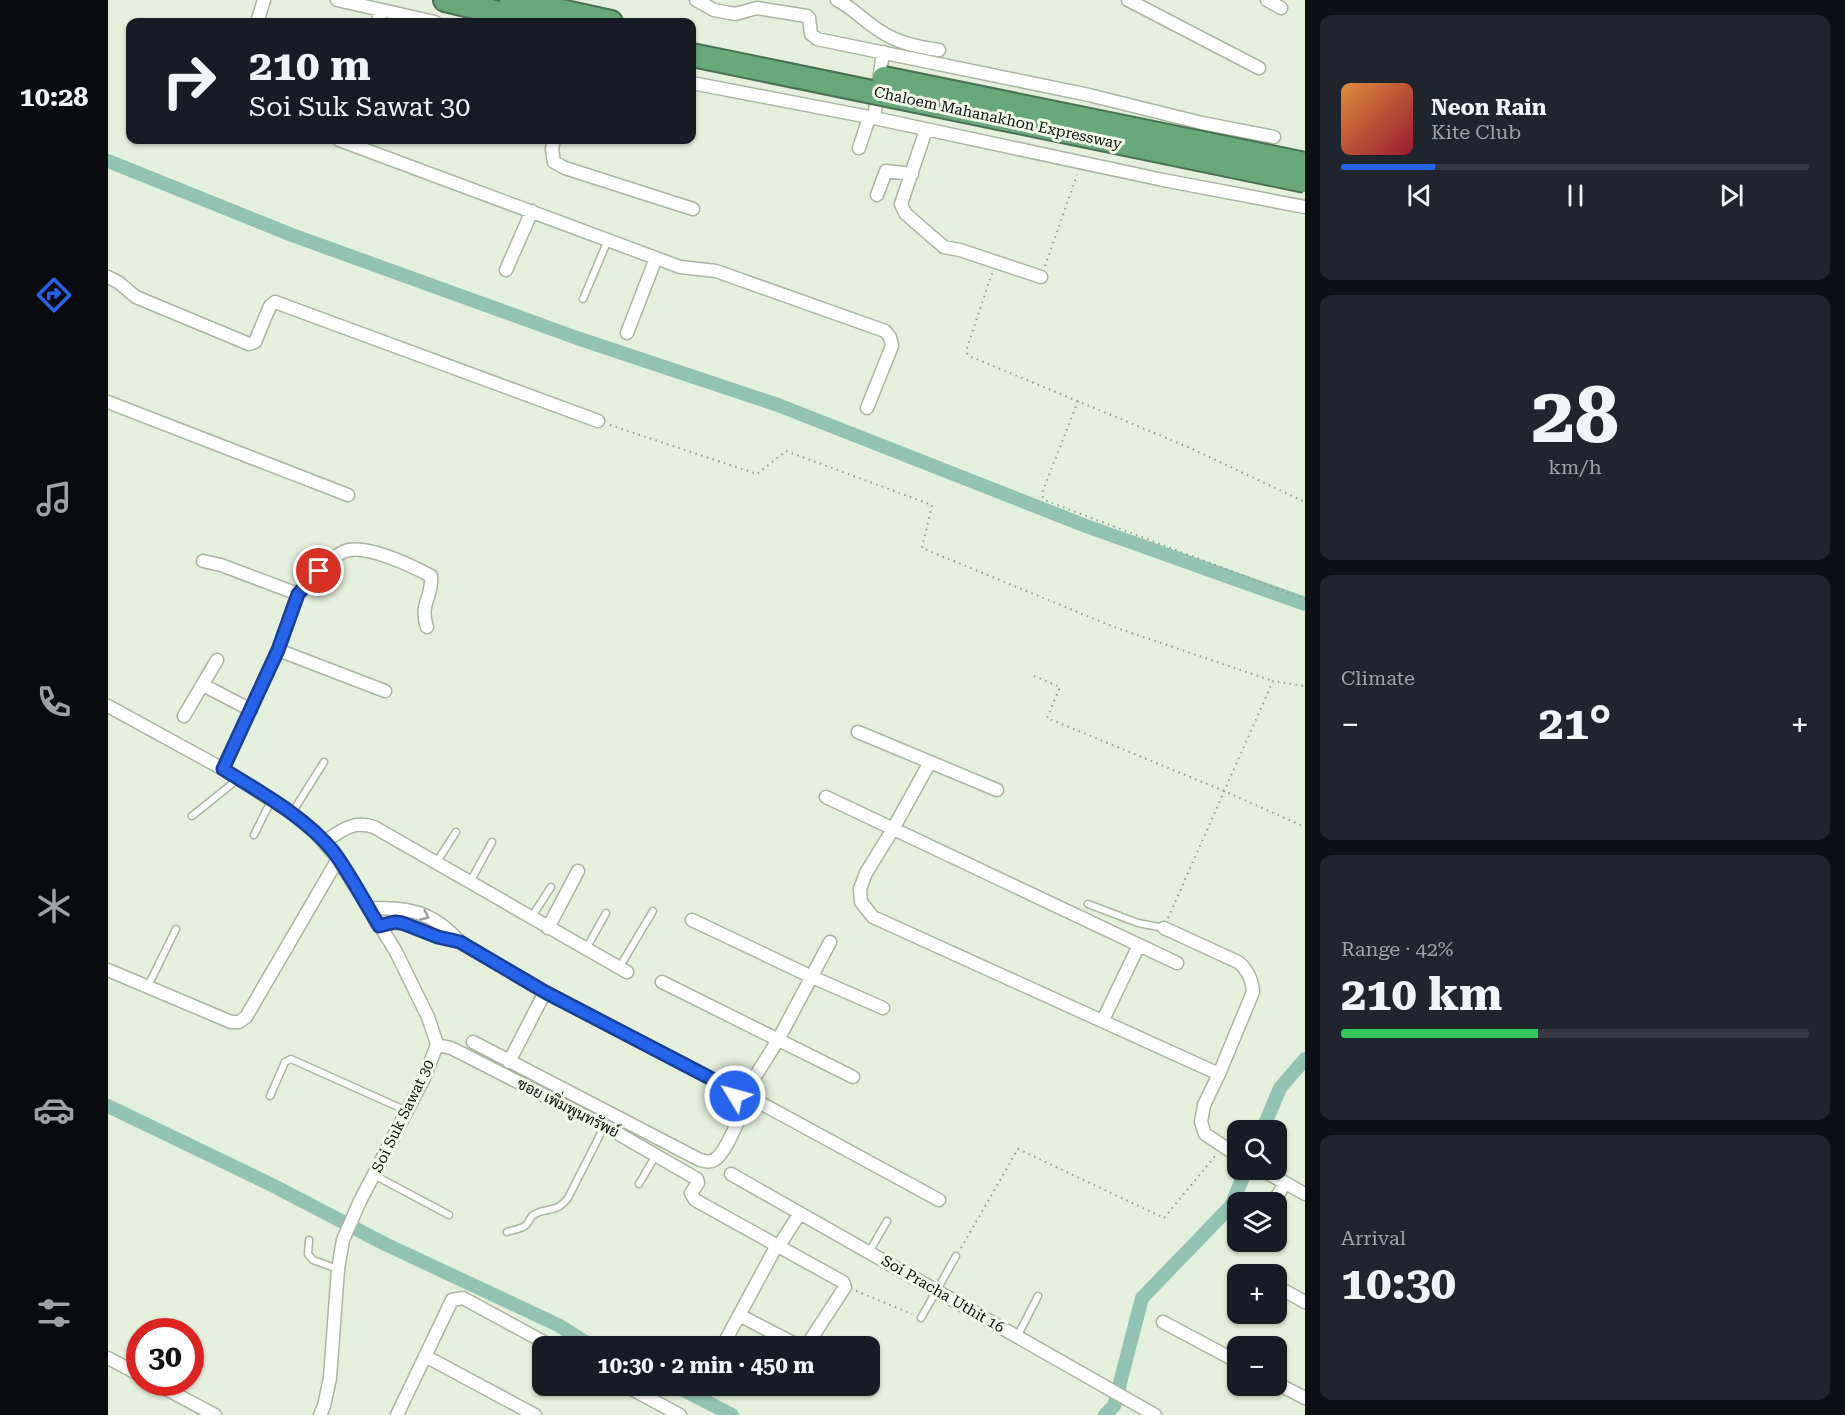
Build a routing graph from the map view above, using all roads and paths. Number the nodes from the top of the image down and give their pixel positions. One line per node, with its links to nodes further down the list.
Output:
1 (264, 0): 13 (street)
2 (337, 0): 12 (street)
3 (445, 0): 14 (highway)
4 (484, 0): 15 (street)
5 (511, 0): 16 (highway)
6 (696, 0): 20 (street)
7 (837, 0): 10 (street)
8 (1128, 0): 22 (street)
9 (1267, 0): 11 (street)
10 (852, 3): 19 (street)
11 (1281, 8)
12 (380, 17)
13 (258, 18)
14 (523, 18)
15 (563, 18)
16 (593, 18)
17 (696, 40): 32 (highway, Chaloem Mahanakhon Expressway, bridge)
18 (696, 47): 24 (street)
19 (939, 50)
20 (883, 52): 24 (street); 27 (street)
21 (696, 55): 35 (highway, Chaloem Mahanakhon Expressway, bridge)
22 (1259, 68)
23 (696, 84): 25 (street)
24 (879, 84): 25 (street); 33 (street)
25 (871, 118): 26 (street); 30 (street)
26 (926, 129): 31 (street); 34 (street)
27 (1274, 137)
28 (350, 144): 39 (street)
29 (553, 144): 38 (street)
30 (859, 148)
31 (1081, 162): 37 (street); 45 (path)
32 (1305, 164)
33 (1305, 172)
34 (912, 174): 36 (street); 42 (street)
35 (1305, 181)
36 (877, 195)
37 (1305, 207)
38 (693, 209)
39 (532, 211): 40 (street); 43 (street)
40 (608, 240): 41 (street); 46 (lane)
41 (656, 258): 47 (street); 50 (street)
42 (996, 262): 45 (street); 48 (path)
43 (506, 270)
44 (108, 277): 51 (street)
45 (1041, 277)
46 (583, 299)
47 (627, 333)
48 (1078, 401): 53 (path); 56 (path)
49 (108, 402): 52 (street)
50 (867, 408)
51 (598, 421): 61 (path)
52 (348, 495)
53 (1305, 502)
54 (203, 561): 55 (street)
55 (298, 594): 57 (street); 58 (street)
56 (1305, 599)
57 (427, 627)
58 (278, 650): 64 (street); 66 (street)
59 (217, 660): 62 (street)
60 (1034, 676): 74 (path)
61 (1273, 681): 63 (path); 74 (path)
62 (203, 685): 66 (street); 67 (street)
63 (1305, 686)
64 (385, 691)
65 (108, 706): 71 (street, Soi Suk Sawat 30)
66 (250, 710): 71 (street)
67 (184, 716)
68 (858, 732): 70 (street)
69 (324, 762): 77 (lane)
70 (930, 762): 73 (street); 80 (street)
71 (223, 769): 72 (street, Soi Suk Sawat 30)
72 (238, 778): 76 (street, Soi Suk Sawat 30); 78 (lane)
73 (997, 790)
74 (1224, 791): 79 (path); 98 (path)
75 (826, 797): 80 (street)
76 (272, 800): 77 (street, Soi Suk Sawat 30); 82 (lane)
77 (292, 813): 83 (street, Soi Suk Sawat 30)
78 (192, 816)
79 (1305, 827)
80 (893, 829): 102 (street); 112 (street)
81 (456, 832): 86 (lane)
82 (254, 835)
83 (324, 842): 85 (street, Soi Suk Sawat 30); 86 (street)
84 (492, 842): 88 (lane)
85 (338, 859): 91 (street, Soi Suk Sawat 30); 109 (street)
86 (436, 863): 88 (street)
87 (578, 871): 97 (street)
88 (470, 883): 94 (street)
89 (551, 887): 94 (lane)
90 (1088, 904): 98 (lane)
91 (368, 908): 96 (street, Soi Suk Sawat 30); 100 (street, one-way to 100)
92 (653, 910): 106 (lane)
93 (606, 913): 103 (lane)
94 (531, 918): 97 (street)
95 (692, 920): 107 (street)
96 (379, 926): 100 (street); 115 (street, Soi Suk Sawat 30)
97 (548, 928): 103 (street)
98 (1164, 928): 117 (street)
99 (176, 929): 109 (lane)
100 (460, 942): 110 (street)
101 (830, 942): 107 (street)
102 (1139, 945): 104 (street); 112 (street)
103 (586, 950): 106 (street)
104 (1177, 963)
105 (108, 970): 109 (street)
106 (623, 970)
107 (812, 977): 111 (street); 113 (street)
108 (662, 982): 113 (street)
109 (148, 986)
110 (545, 992): 116 (street); 120 (street)
111 (884, 1008)
112 (1103, 1020): 117 (street)
113 (778, 1040): 118 (street); 119 (street)
114 (473, 1042): 116 (street)
115 (437, 1045): 123 (street, Soi Suk Sawat 30); 124 (street, ซอย เพิ่มพูนทรัพย์)
116 (509, 1062): 122 (street)
117 (1219, 1074): 125 (street)
118 (853, 1077)
119 (751, 1083): 120 (street); 122 (street)
120 (735, 1091): 122 (street)
121 (270, 1096): 123 (lane)
122 (750, 1102): 135 (street)
123 (407, 1110): 129 (street, Soi Suk Sawat 30)
124 (604, 1127): 127 (street, ซอย เพิ่มพูนทรัพย์); 139 (lane)
125 (1223, 1147): 126 (street); 143 (path)
126 (1227, 1149)
127 (656, 1155): 132 (lane); 141 (street, ซอย เพิ่มพูนทรัพย์)
128 (731, 1174): 136 (street, Soi Pracha Uthit 16)
129 (374, 1175): 137 (lane); 144 (street, Soi Suk Sawat 30)
130 (1280, 1180): 131 (street)
131 (1285, 1183): 133 (street); 134 (street)
132 (639, 1184)
133 (1280, 1192)
134 (1305, 1194)
135 (939, 1200)
136 (800, 1213): 141 (street); 142 (street, Soi Pracha Uthit 16)
137 (449, 1215)
138 (887, 1221): 142 (lane)
139 (507, 1232)
140 (309, 1240): 144 (lane)
141 (780, 1243): 145 (street); 150 (street)
142 (869, 1253): 146 (street, Soi Pracha Uthit 16)
143 (956, 1256): 146 (lane)
144 (338, 1269): 165 (street, Soi Suk Sawat 30)
145 (845, 1287): 150 (street); 151 (path)
146 (936, 1291): 151 (lane); 155 (street, Soi Pracha Uthit 16)
147 (1287, 1292): 149 (street)
148 (1038, 1296): 155 (lane)
149 (1305, 1302)
150 (739, 1315): 154 (street)
151 (921, 1318)
152 (1163, 1322): 157 (street)
153 (534, 1336): 156 (street)
154 (728, 1336)
155 (1017, 1337): 169 (street, Soi Pracha Uthit 16)
156 (425, 1356): 166 (street); 167 (street)
157 (1227, 1356)
158 (108, 1358): 159 (street)
159 (126, 1368)
160 (1287, 1389): 163 (street)
161 (179, 1396): 164 (street)
162 (645, 1396): 168 (street)
163 (1305, 1398)
164 (215, 1415)
165 (320, 1415)
166 (397, 1415)
167 (535, 1415)
168 (680, 1415)
169 (1155, 1415)

